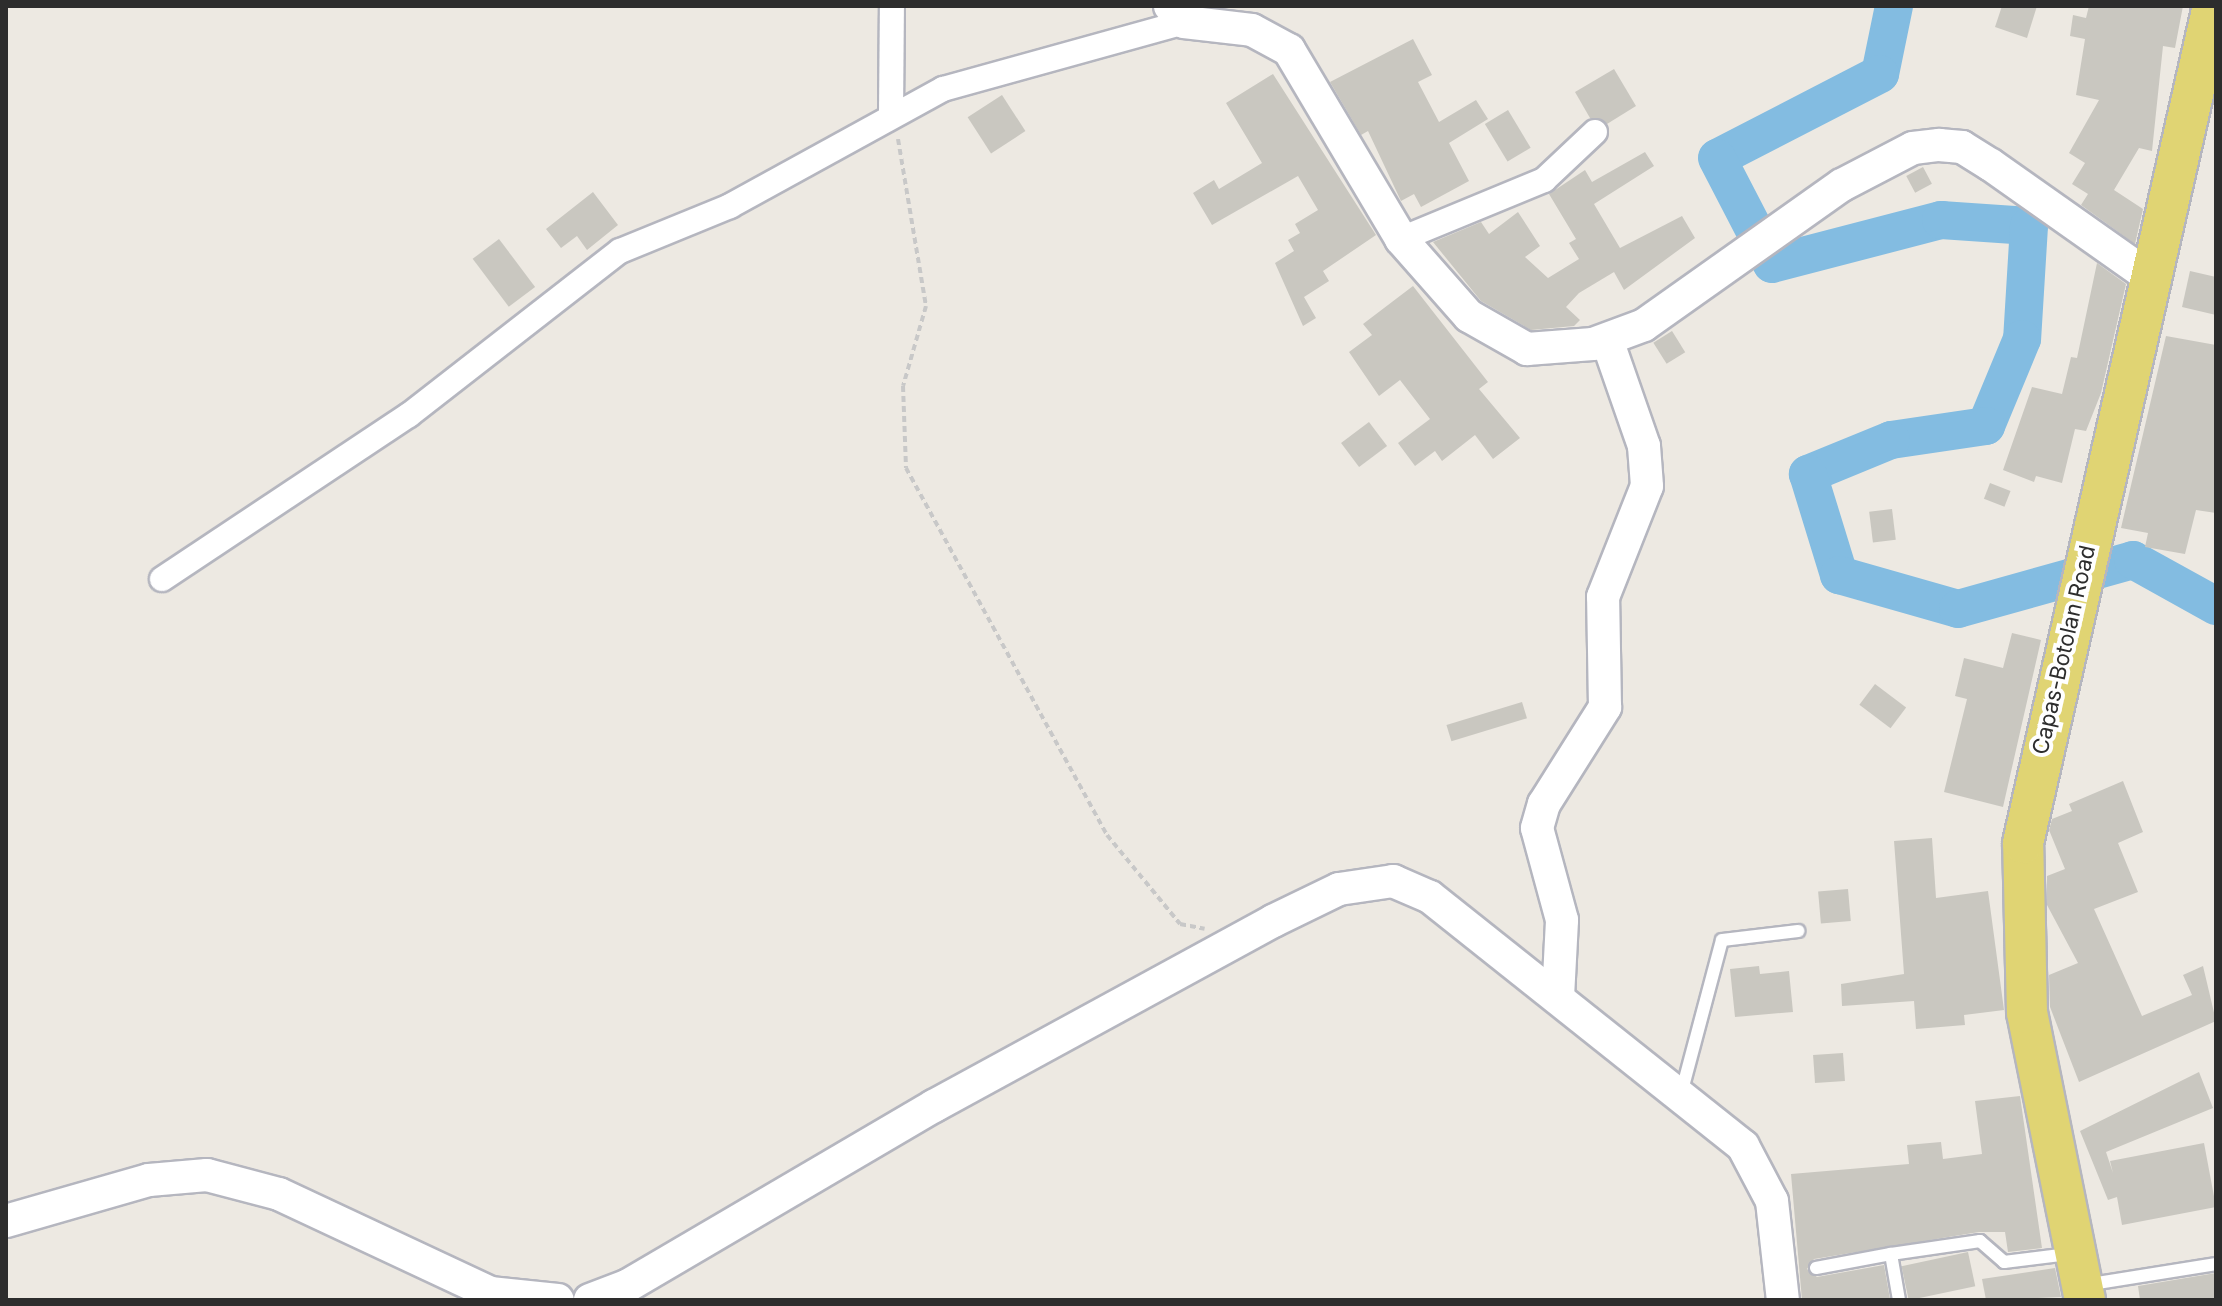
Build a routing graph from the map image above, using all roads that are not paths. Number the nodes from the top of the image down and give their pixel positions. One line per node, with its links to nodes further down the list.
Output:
1 (892, 6): 5 (street)
2 (2213, 6): 4 (main road, Capas-Botolan Road)
3 (1177, 14): 5 (street); 7 (street)
4 (2206, 93): 8 (main road, Capas-Botolan Road)
5 (891, 113): 10 (street)
6 (1595, 132): 7 (street)
7 (1401, 239): 9 (street)
8 (2154, 280): 9 (street); 18 (main road, Capas-Botolan Road)
9 (1607, 340): 12 (street)
10 (162, 579)
11 (1798, 931): 13 (lane)
12 (1558, 997): 13 (street); 20 (street)
13 (1681, 1094): 21 (street)
14 (6, 1221): 19 (street)
15 (1891, 1254): 17 (lane); 18 (lane); 22 (lane)
16 (2216, 1264): 18 (lane)
17 (1816, 1268)
18 (2081, 1280)
19 (558, 1300)
20 (590, 1300)
21 (1783, 1300)
22 (1899, 1300)

